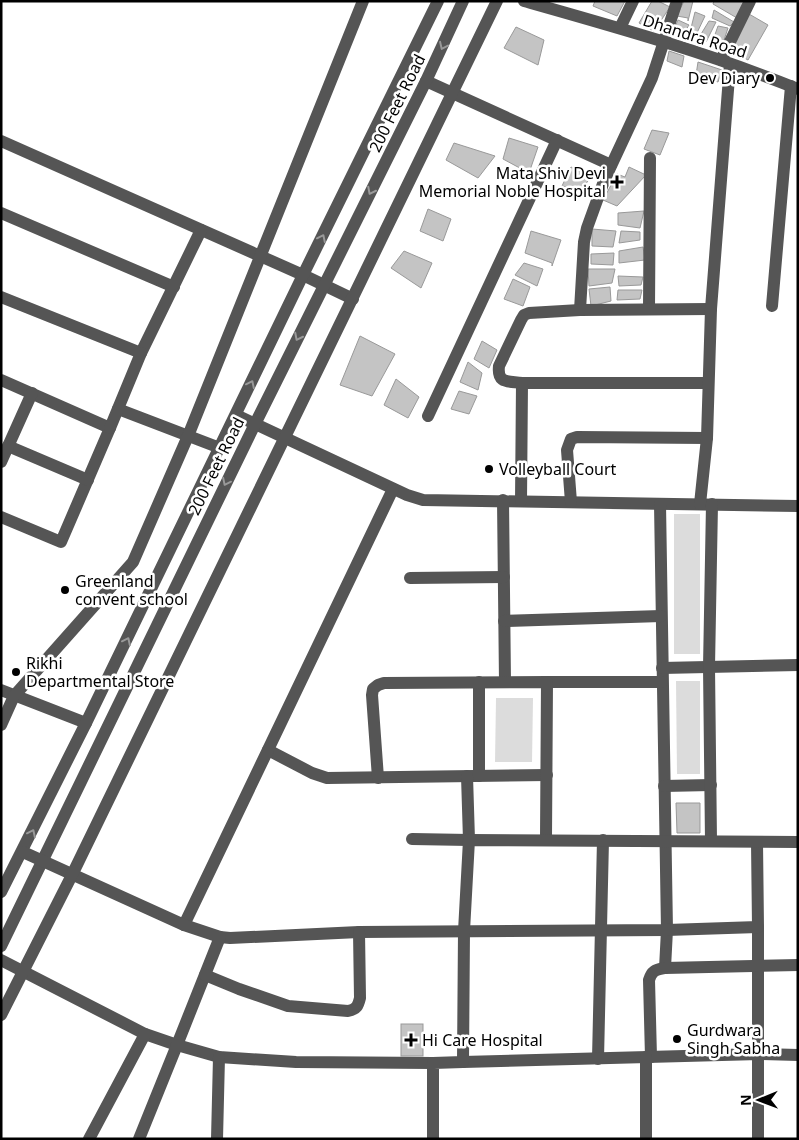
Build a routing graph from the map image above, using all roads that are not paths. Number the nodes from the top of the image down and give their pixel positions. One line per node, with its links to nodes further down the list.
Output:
1 (363, 1): 22 (street)
2 (438, 1): 23 (street, one-way to 2)
3 (463, 1): 13 (street, 200 Feet Road, one-way to 13)
4 (497, 1): 15 (street)
5 (524, 1): 9 (street, Dhandra Road)
6 (634, 1): 10 (street)
7 (677, 1): 11 (street)
8 (750, 1): 12 (street)
9 (543, 4): 10 (street, Dhandra Road)
10 (620, 28): 11 (street, Dhandra Road)
11 (664, 42): 12 (street, Dhandra Road); 19 (street)
12 (725, 62): 14 (street, Dhandra Road); 30 (street)
13 (426, 81): 15 (street); 24 (street, 200 Feet Road, one-way to 24)
14 (794, 87): 28 (street)
15 (453, 93): 16 (street); 27 (street)
16 (556, 140): 19 (street); 39 (street)
17 (1, 141): 21 (street)
18 (650, 158): 29 (street)
19 (611, 165): 31 (street)
20 (1, 213): 25 (street)
21 (201, 230): 22 (street); 25 (street)
22 (261, 257): 23 (street); 42 (street)
23 (303, 275): 24 (street); 38 (street, one-way to 23)
24 (324, 285): 27 (street); 40 (street, 200 Feet Road, one-way to 40)
25 (174, 287): 32 (street)
26 (1, 297): 32 (street)
27 (353, 299): 43 (street)
28 (772, 306)
29 (649, 309): 30 (street); 31 (street)
30 (711, 309): 35 (street)
31 (580, 310): 34 (street)
32 (141, 353): 37 (street)
33 (1, 380): 36 (street)
34 (522, 383): 35 (street); 51 (street)
35 (708, 383): 44 (street)
36 (32, 393): 41 (street); 45 (street)
37 (118, 409): 41 (street); 42 (street)
38 (236, 416): 40 (street); 46 (street)
39 (428, 416)
40 (255, 424): 43 (street); 87 (street, 200 Feet Road, one-way to 87)
41 (110, 428): 48 (street)
42 (188, 436): 46 (street); 69 (street)
43 (285, 438): 49 (street); 88 (street)
44 (707, 438): 52 (street); 54 (street)
45 (8, 446): 47 (street); 48 (street)
46 (220, 448): 70 (street, one-way to 46)
47 (1, 462)
48 (88, 480): 56 (street)
49 (393, 489): 50 (street); 72 (street)
50 (503, 500): 51 (street); 57 (street)
51 (521, 501): 52 (street)
52 (571, 502): 53 (street)
53 (660, 504): 54 (street); 59 (street)
54 (706, 504): 55 (street); 62 (street)
55 (798, 506)
56 (1, 517)
57 (504, 577): 58 (street); 60 (street)
58 (410, 578)
59 (662, 616): 60 (street); 63 (street)
60 (504, 621): 65 (street)
61 (798, 665): 62 (street)
62 (710, 667): 63 (street); 76 (street)
63 (662, 668): 67 (street)
64 (479, 682): 65 (street); 74 (street); 75 (street)
65 (505, 682): 66 (street)
66 (547, 682): 67 (street); 73 (street)
67 (662, 682): 77 (street)
68 (1, 690): 69 (street)
69 (14, 696): 70 (street); 71 (street)
70 (86, 723): 86 (street, one-way to 70)
71 (1, 725)
72 (268, 750): 75 (street); 90 (street)
73 (546, 775): 74 (street); 79 (street)
74 (473, 776): 75 (street); 80 (street)
75 (378, 778)
76 (711, 784): 77 (street); 83 (street)
77 (664, 786): 82 (street)
78 (412, 839): 80 (street)
79 (546, 839): 80 (street); 81 (street)
80 (470, 840): 94 (street)
81 (603, 840): 82 (street); 92 (street)
82 (665, 841): 83 (street); 93 (street)
83 (711, 841): 84 (street)
84 (757, 842): 85 (street); 91 (street)
85 (798, 842)
86 (22, 852): 87 (street); 89 (street)
87 (44, 862): 88 (street); 97 (street, 200 Feet Road)
88 (72, 875): 90 (street); 102 (street)
89 (1, 892)
90 (184, 925): 96 (street)
91 (758, 927): 93 (street); 100 (street)
92 (602, 930): 93 (street); 94 (street); 111 (street)
93 (667, 930): 101 (street)
94 (464, 931): 95 (street); 112 (street)
95 (359, 932): 96 (street); 103 (street)
96 (220, 937): 103 (street)
97 (1, 946)
98 (1, 960): 102 (street)
99 (798, 965): 100 (street)
100 (758, 966): 101 (street); 107 (street)
101 (665, 968): 110 (street)
102 (24, 971): 104 (street); 105 (street)
103 (205, 975): 106 (street)
104 (1, 1014)
105 (145, 1034): 106 (street); 114 (street)
106 (177, 1045): 109 (street); 115 (street)
107 (759, 1054): 108 (street); 110 (street); 119 (street)
108 (798, 1055)
109 (219, 1057): 113 (street); 116 (street)
110 (648, 1057): 111 (street); 118 (street)
111 (598, 1058): 112 (street)
112 (463, 1062): 113 (street)
113 (434, 1063): 117 (street)
114 (89, 1139)
115 (139, 1139)
116 (217, 1139)
117 (433, 1139)
118 (646, 1139)
119 (758, 1139)

